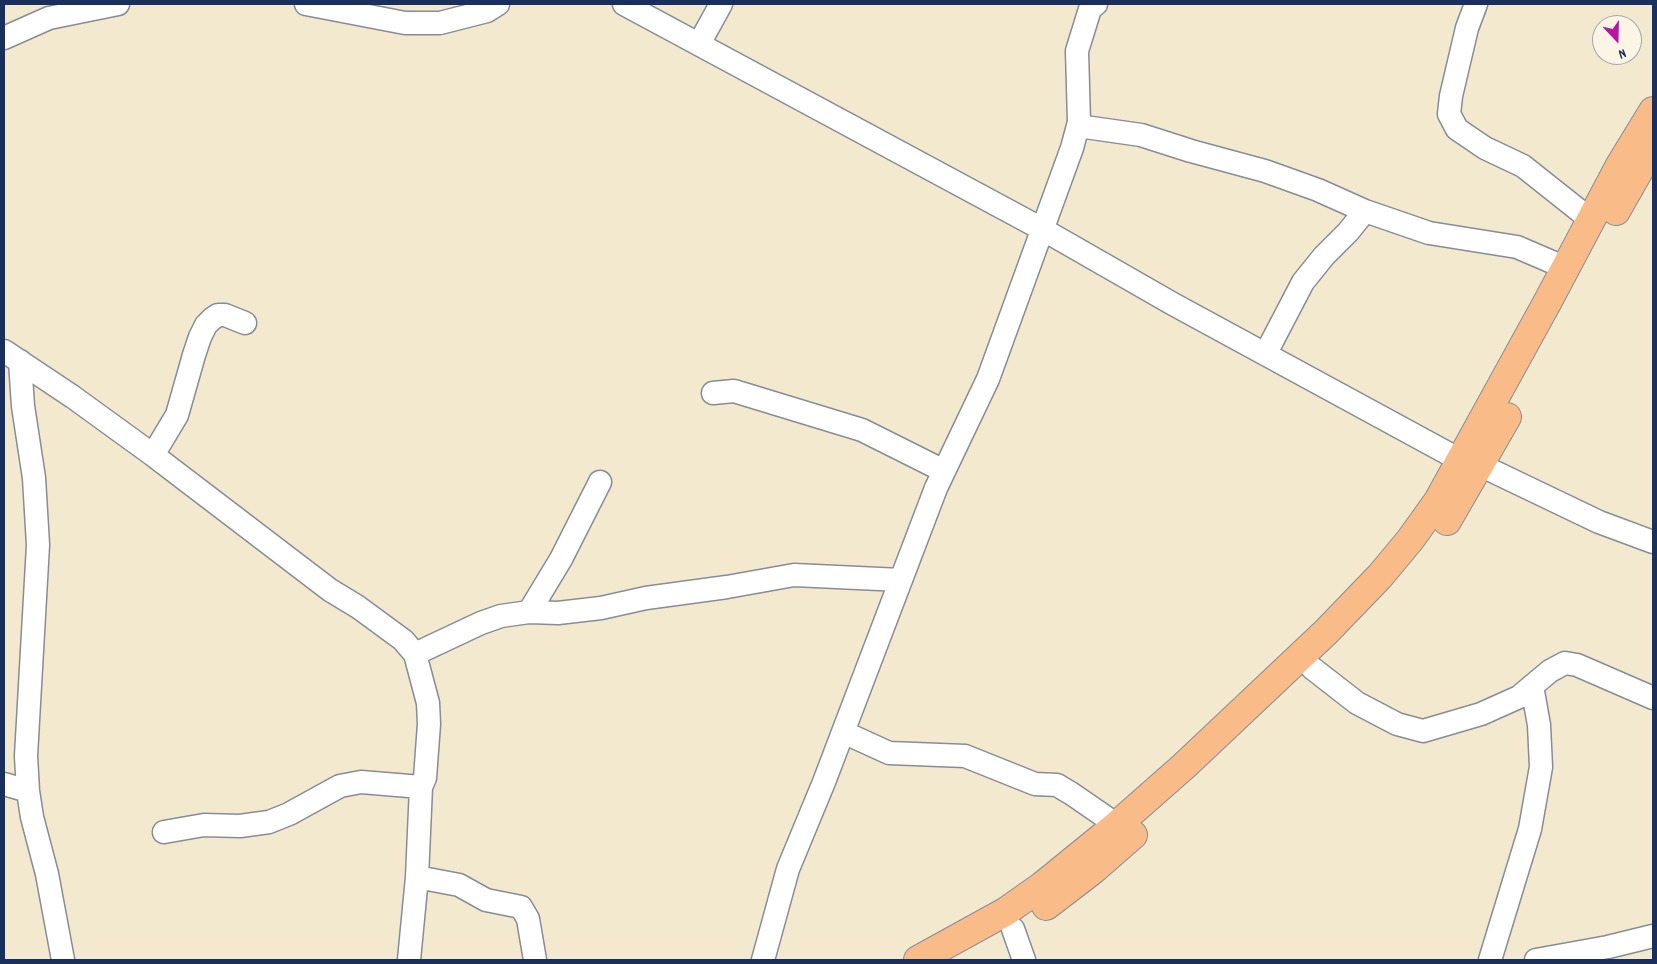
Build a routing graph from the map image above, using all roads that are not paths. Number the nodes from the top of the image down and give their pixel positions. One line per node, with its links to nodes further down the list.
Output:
1 (118, 4): 8 (street)
2 (306, 4): 3 (street)
3 (498, 4)
4 (624, 4): 9 (street)
5 (722, 4): 9 (street)
6 (1096, 4): 11 (street)
7 (1476, 4): 14 (street)
8 (4, 38)
9 (699, 44): 15 (street)
10 (1653, 111): 14 (main road)
11 (1078, 126): 13 (street); 15 (street)
12 (1653, 146): 22 (main road)
13 (1365, 211): 16 (street); 18 (street)
14 (1591, 220): 16 (main road)
15 (1042, 229): 18 (street); 23 (street)
16 (1566, 268): 22 (main road)
17 (245, 323): 21 (street)
18 (1266, 353): 22 (street)
19 (12, 356): 21 (street); 35 (street)
20 (712, 392): 23 (street)
21 (153, 456): 28 (street)
22 (1470, 463): 25 (street); 29 (main road); 36 (main road)
23 (944, 472): 26 (street)
24 (600, 482): 27 (street)
25 (1653, 542)
26 (901, 580): 27 (street); 32 (street)
27 (528, 612): 28 (street)
28 (415, 654): 34 (street)
29 (1312, 668): 30 (street); 39 (main road)
30 (1532, 686): 31 (street); 48 (street)
31 (1653, 698)
32 (843, 732): 36 (street); 44 (street)
33 (4, 784): 35 (street)
34 (420, 787): 37 (street); 38 (street)
35 (28, 792): 41 (street)
36 (1117, 825): 45 (main road)
37 (164, 832)
38 (417, 876): 42 (street); 43 (street)
39 (1013, 929): 46 (main road); 47 (street)
40 (1653, 936): 49 (street)
41 (63, 960)
42 (408, 960)
43 (535, 960)
44 (763, 960)
45 (918, 960)
46 (954, 960)
47 (1024, 960)
48 (1490, 960)
49 (1536, 960)

